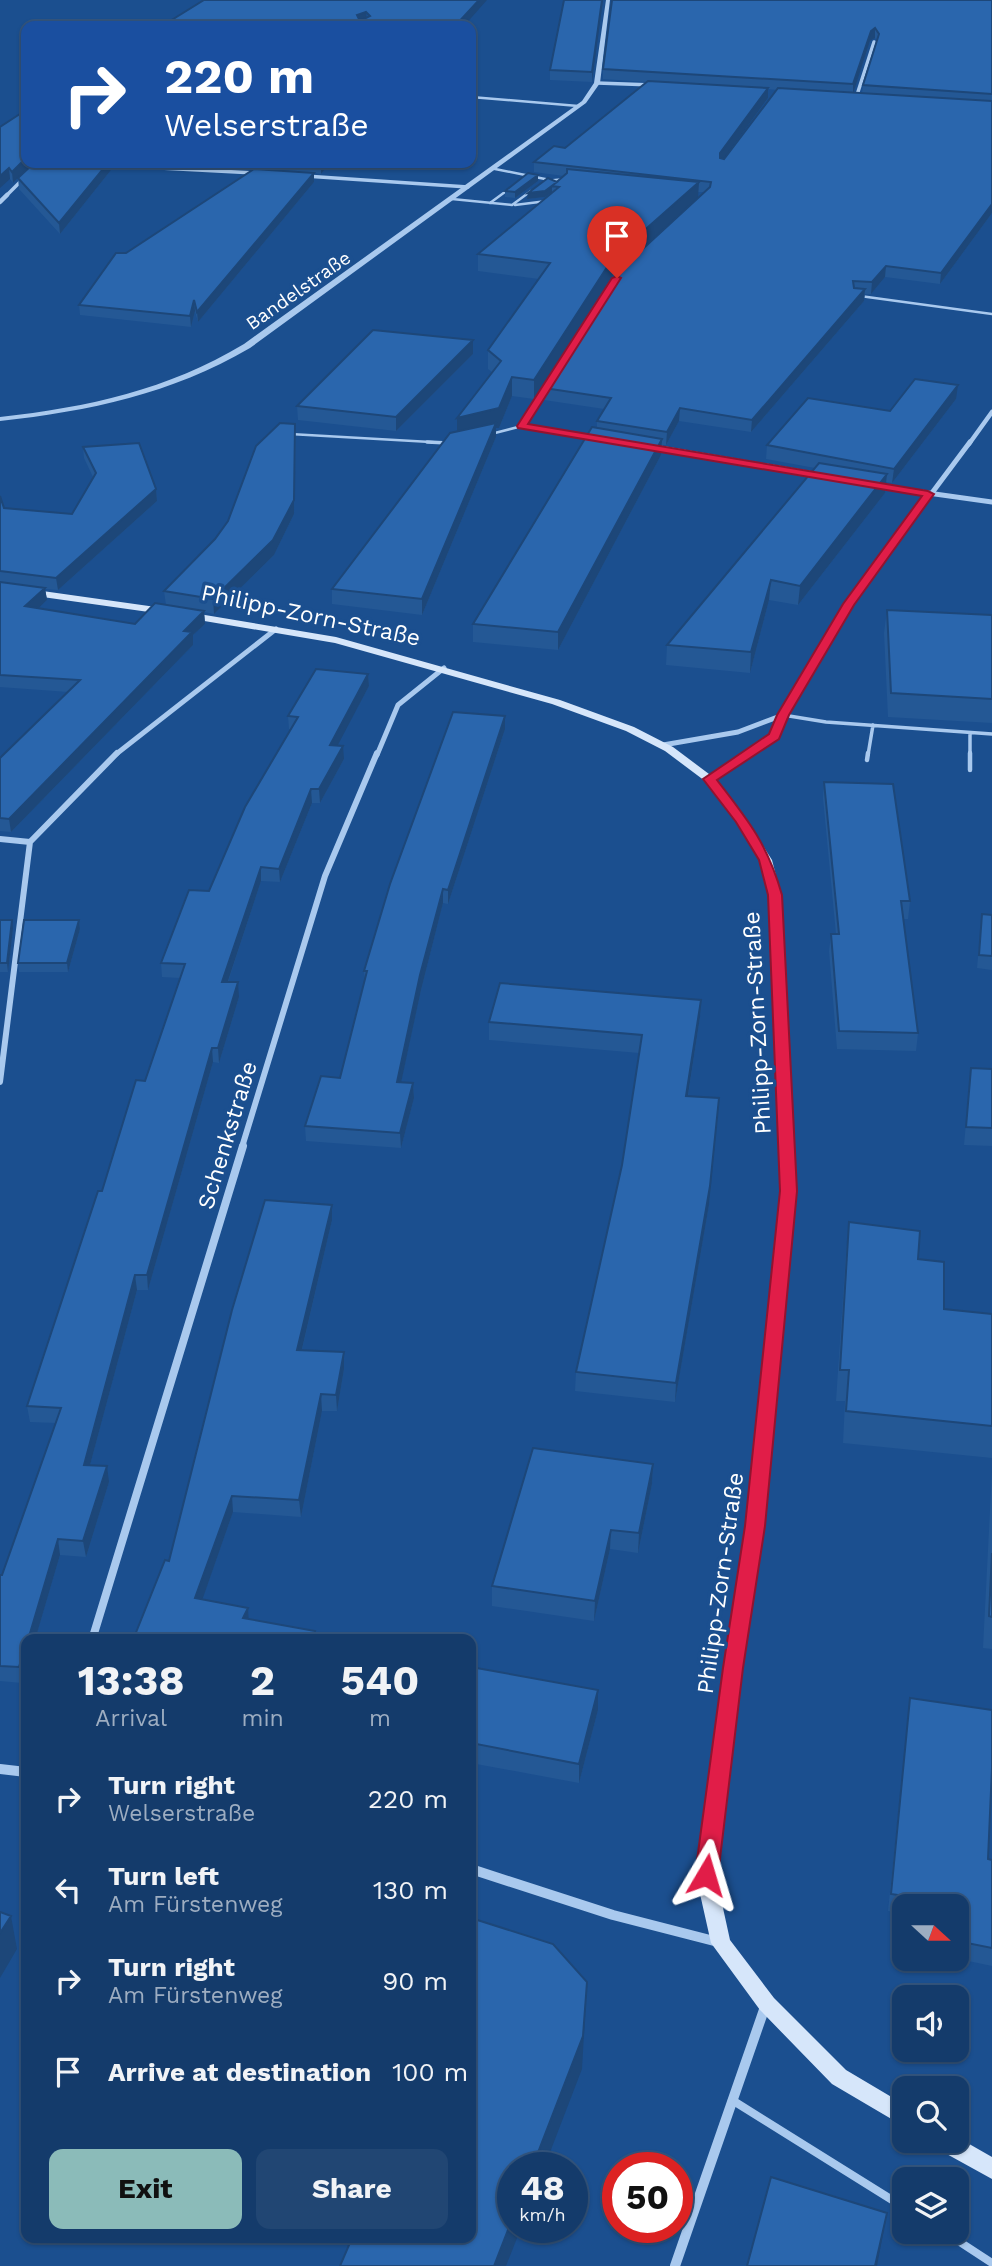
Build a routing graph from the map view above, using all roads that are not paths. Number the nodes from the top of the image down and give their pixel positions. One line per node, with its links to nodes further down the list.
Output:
1 (608, 0): 3 (street)
2 (874, 42): 6 (street)
3 (597, 83): 4 (street); 7 (street, Bandelstraße)
4 (655, 85)
5 (476, 97): 7 (lane)
6 (869, 99)
7 (578, 106): 9 (street, Bandelstraße)
8 (167, 168): 11 (street)
9 (495, 169): 13 (lane); 16 (street, Bandelstraße)
10 (29, 173): 20 (street)
11 (259, 173)
12 (300, 175): 16 (street)
13 (526, 177): 14 (lane); 21 (lane)
14 (548, 179): 15 (lane); 17 (lane); 22 (lane)
15 (566, 179)
16 (468, 187): 19 (street, Bandelstraße)
17 (564, 187)
18 (555, 194): 22 (lane)
19 (452, 199): 21 (lane); 27 (street, Bandelstraße)
20 (0, 202)
21 (491, 203): 22 (lane)
22 (512, 205)
23 (855, 296): 24 (lane)
24 (992, 314)
25 (551, 380): 28 (street)
26 (992, 412): 36 (street)
27 (0, 419)
28 (522, 426): 30 (lane); 31 (street)
29 (277, 433): 32 (lane)
30 (488, 435)
31 (600, 438)
32 (453, 443)
33 (652, 447): 34 (street)
34 (822, 475)
35 (874, 485): 36 (street)
36 (928, 494): 37 (street); 41 (street)
37 (992, 502)
38 (0, 588): 39 (main road, Philipp-Zorn-Straße)
39 (276, 629): 40 (main road, Philipp-Zorn-Straße); 50 (street)
40 (444, 668): 45 (main road, Philipp-Zorn-Straße); 52 (street, Schenkstraße)
41 (783, 715): 42 (lane); 45 (street); 48 (street)
42 (873, 725): 43 (lane); 46 (lane)
43 (970, 733): 44 (lane); 47 (lane)
44 (992, 734)
45 (663, 746): 48 (main road, Philipp-Zorn-Straße)
46 (867, 760)
47 (970, 770)
48 (709, 779): 56 (main road, Philipp-Zorn-Straße)
49 (0, 839): 50 (street)
50 (30, 842): 51 (street)
51 (0, 1082)
52 (94, 1634)
53 (0, 1769): 54 (street)
54 (21, 1771)
55 (476, 1871): 56 (street)
56 (721, 1943): 57 (main road, Philipp-Zorn-Straße)
57 (767, 2004): 58 (street); 59 (main road, Philipp-Zorn-Straße)
58 (732, 2100): 62 (lane); 65 (street)
59 (892, 2109)
60 (964, 2153): 61 (main road)
61 (992, 2169)
62 (892, 2200)
63 (963, 2244): 64 (lane)
64 (992, 2263)
65 (675, 2266)

